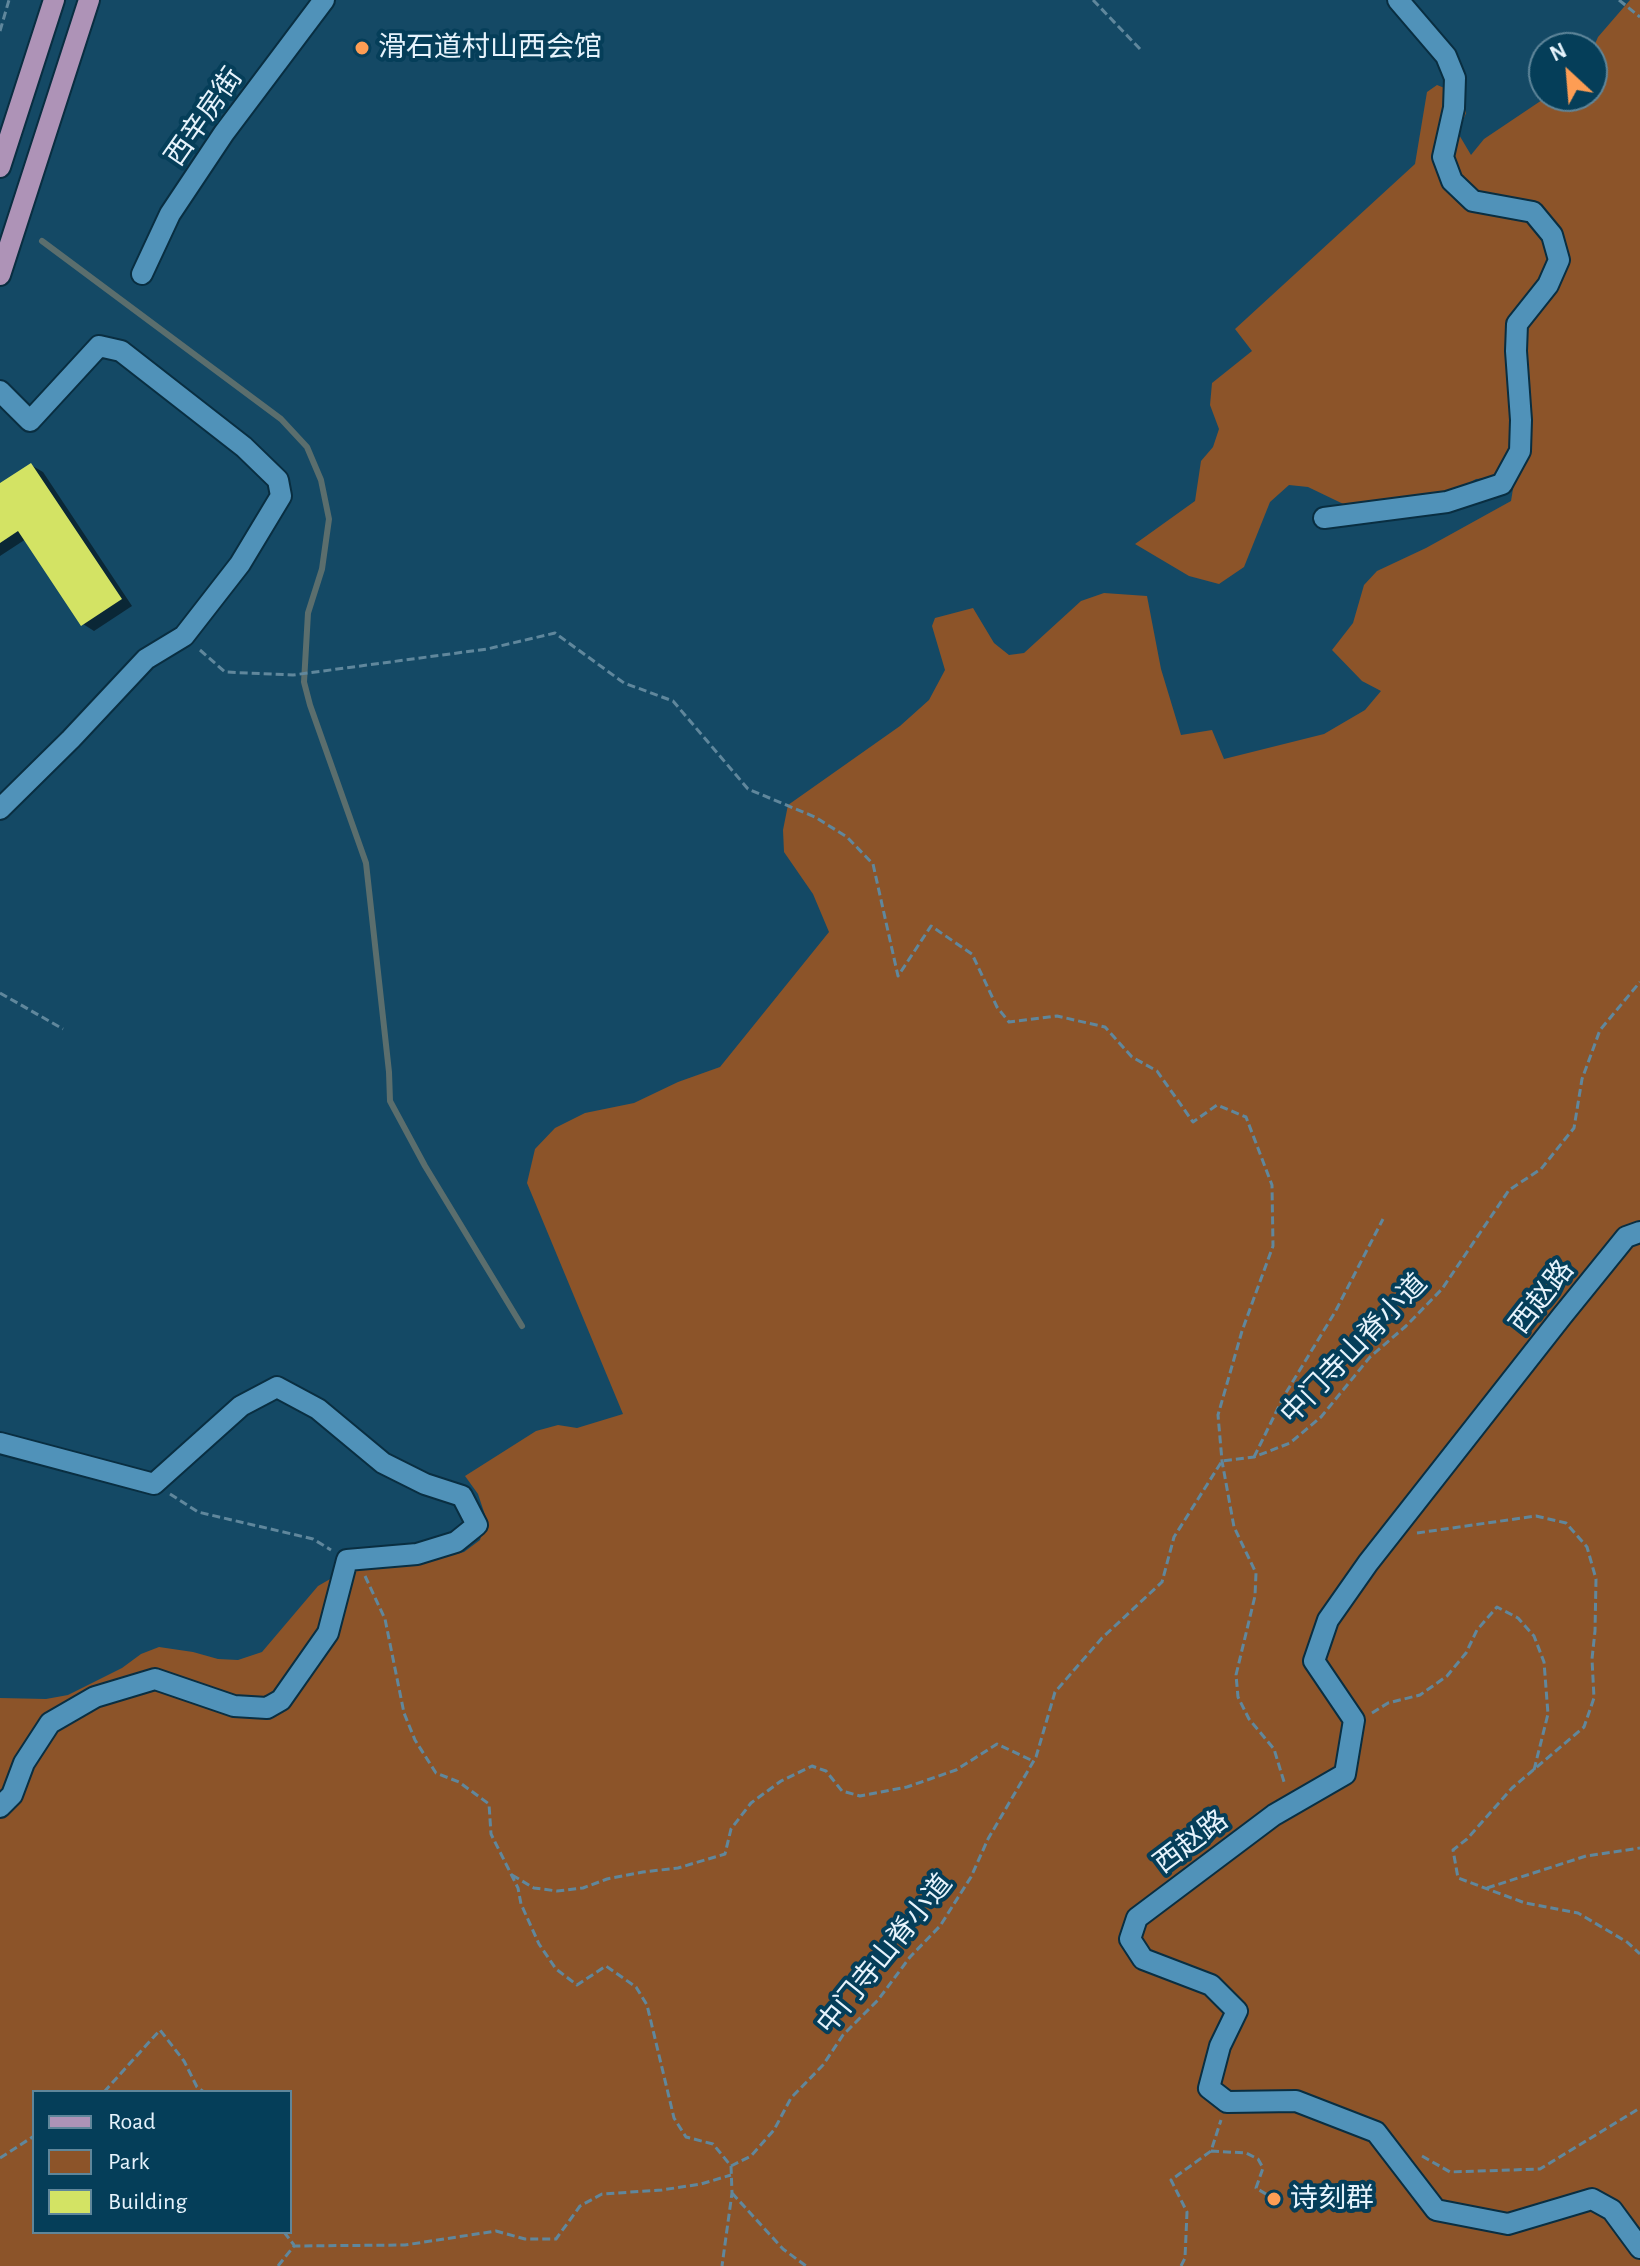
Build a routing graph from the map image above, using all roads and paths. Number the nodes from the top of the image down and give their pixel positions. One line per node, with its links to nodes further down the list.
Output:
1 (9, 0): 9 (path)
2 (54, 0): 11 (main road)
3 (89, 0): 13 (main road)
4 (324, 0): 12 (street, 西辛房街)
5 (1093, 0): 10 (path)
6 (1398, 0): 15 (street)
7 (1619, 0): 8 (path)
8 (1640, 17)
9 (0, 31)
10 (1140, 49)
11 (0, 167)
12 (142, 274)
13 (0, 275)
14 (0, 391): 16 (street)
15 (1324, 518)
16 (184, 636): 17 (street); 25 (path)
17 (0, 809)
18 (1640, 982): 24 (path, 中门寺山脊小道)
19 (0, 993): 20 (path)
20 (63, 1029)
21 (1383, 1219): 24 (path)
22 (1640, 1232): 27 (street, 西赵路)
23 (0, 1443): 26 (street)
24 (1254, 1457): 25 (path, 中门寺山脊小道)
25 (1222, 1461): 30 (path, 中门寺山脊小道); 33 (path)
26 (154, 1484): 28 (path); 28 (street)
27 (1394, 1531): 29 (street, 西赵路); 31 (path)
28 (347, 1560): 32 (street); 35 (path)
29 (1354, 1720): 31 (path); 33 (street, 西赵路)
30 (1033, 1761): 35 (path); 46 (path, 中门寺山脊小道)
31 (1534, 1770): 36 (path)
32 (0, 1807)
33 (1274, 1815): 40 (street, 西赵路)
34 (1640, 1848): 36 (path)
35 (512, 1875): 46 (path)
36 (1487, 1888): 37 (path)
37 (1640, 1954)
38 (106, 2090): 39 (path)
39 (201, 2090)
40 (1227, 2102): 43 (path); 52 (street)
41 (1640, 2108): 44 (path)
42 (32, 2137): 45 (path)
43 (1211, 2151): 49 (path); 56 (path)
44 (1413, 2152)
45 (0, 2158)
46 (731, 2166): 47 (path)
47 (731, 2175): 48 (path); 51 (path)
48 (732, 2193): 54 (path); 55 (path)
49 (1282, 2199)
50 (285, 2234): 51 (path)
51 (294, 2246): 53 (path)
52 (1640, 2248)
53 (278, 2266)
54 (722, 2266)
55 (806, 2266)
56 (1181, 2266)

